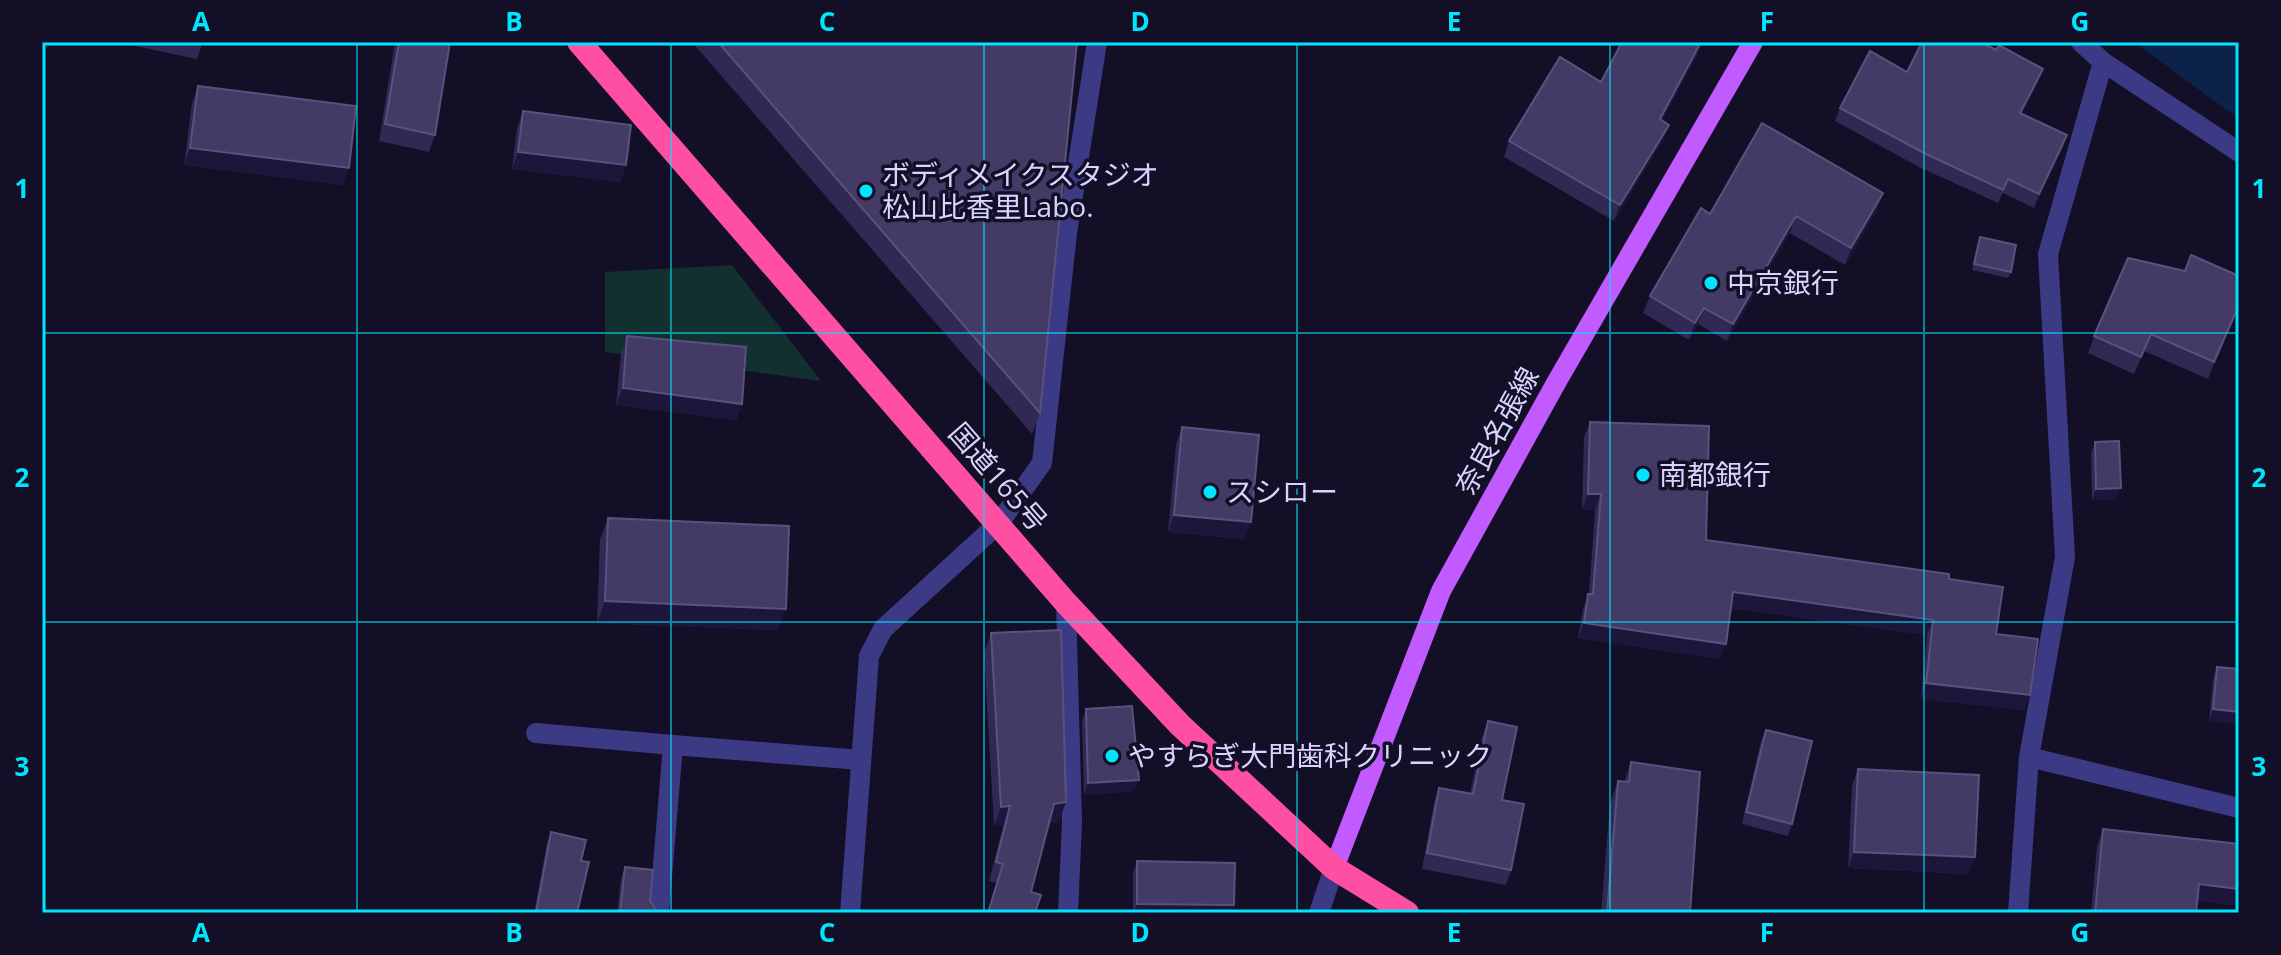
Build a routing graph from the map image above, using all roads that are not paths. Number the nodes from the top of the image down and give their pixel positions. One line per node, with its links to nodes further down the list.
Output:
1 (579, 42): 7 (highway, 国道165号)
2 (1097, 42): 7 (street)
3 (1753, 42): 14 (main road, 奈良名張線)
4 (2081, 42): 5 (street)
5 (2103, 62): 6 (street); 11 (street)
6 (2239, 152)
7 (999, 523): 8 (highway, 国道165号); 12 (street)
8 (1066, 603): 14 (highway, 国道165号); 17 (street)
9 (536, 733): 10 (street)
10 (673, 745): 12 (street); 15 (street)
11 (2029, 757): 13 (street); 20 (street)
12 (861, 760): 16 (street)
13 (2239, 808)
14 (1334, 868): 18 (street); 19 (highway, 国道165号)
15 (659, 913)
16 (850, 913)
17 (1068, 913)
18 (1319, 913)
19 (1407, 913)
20 (2018, 913)

